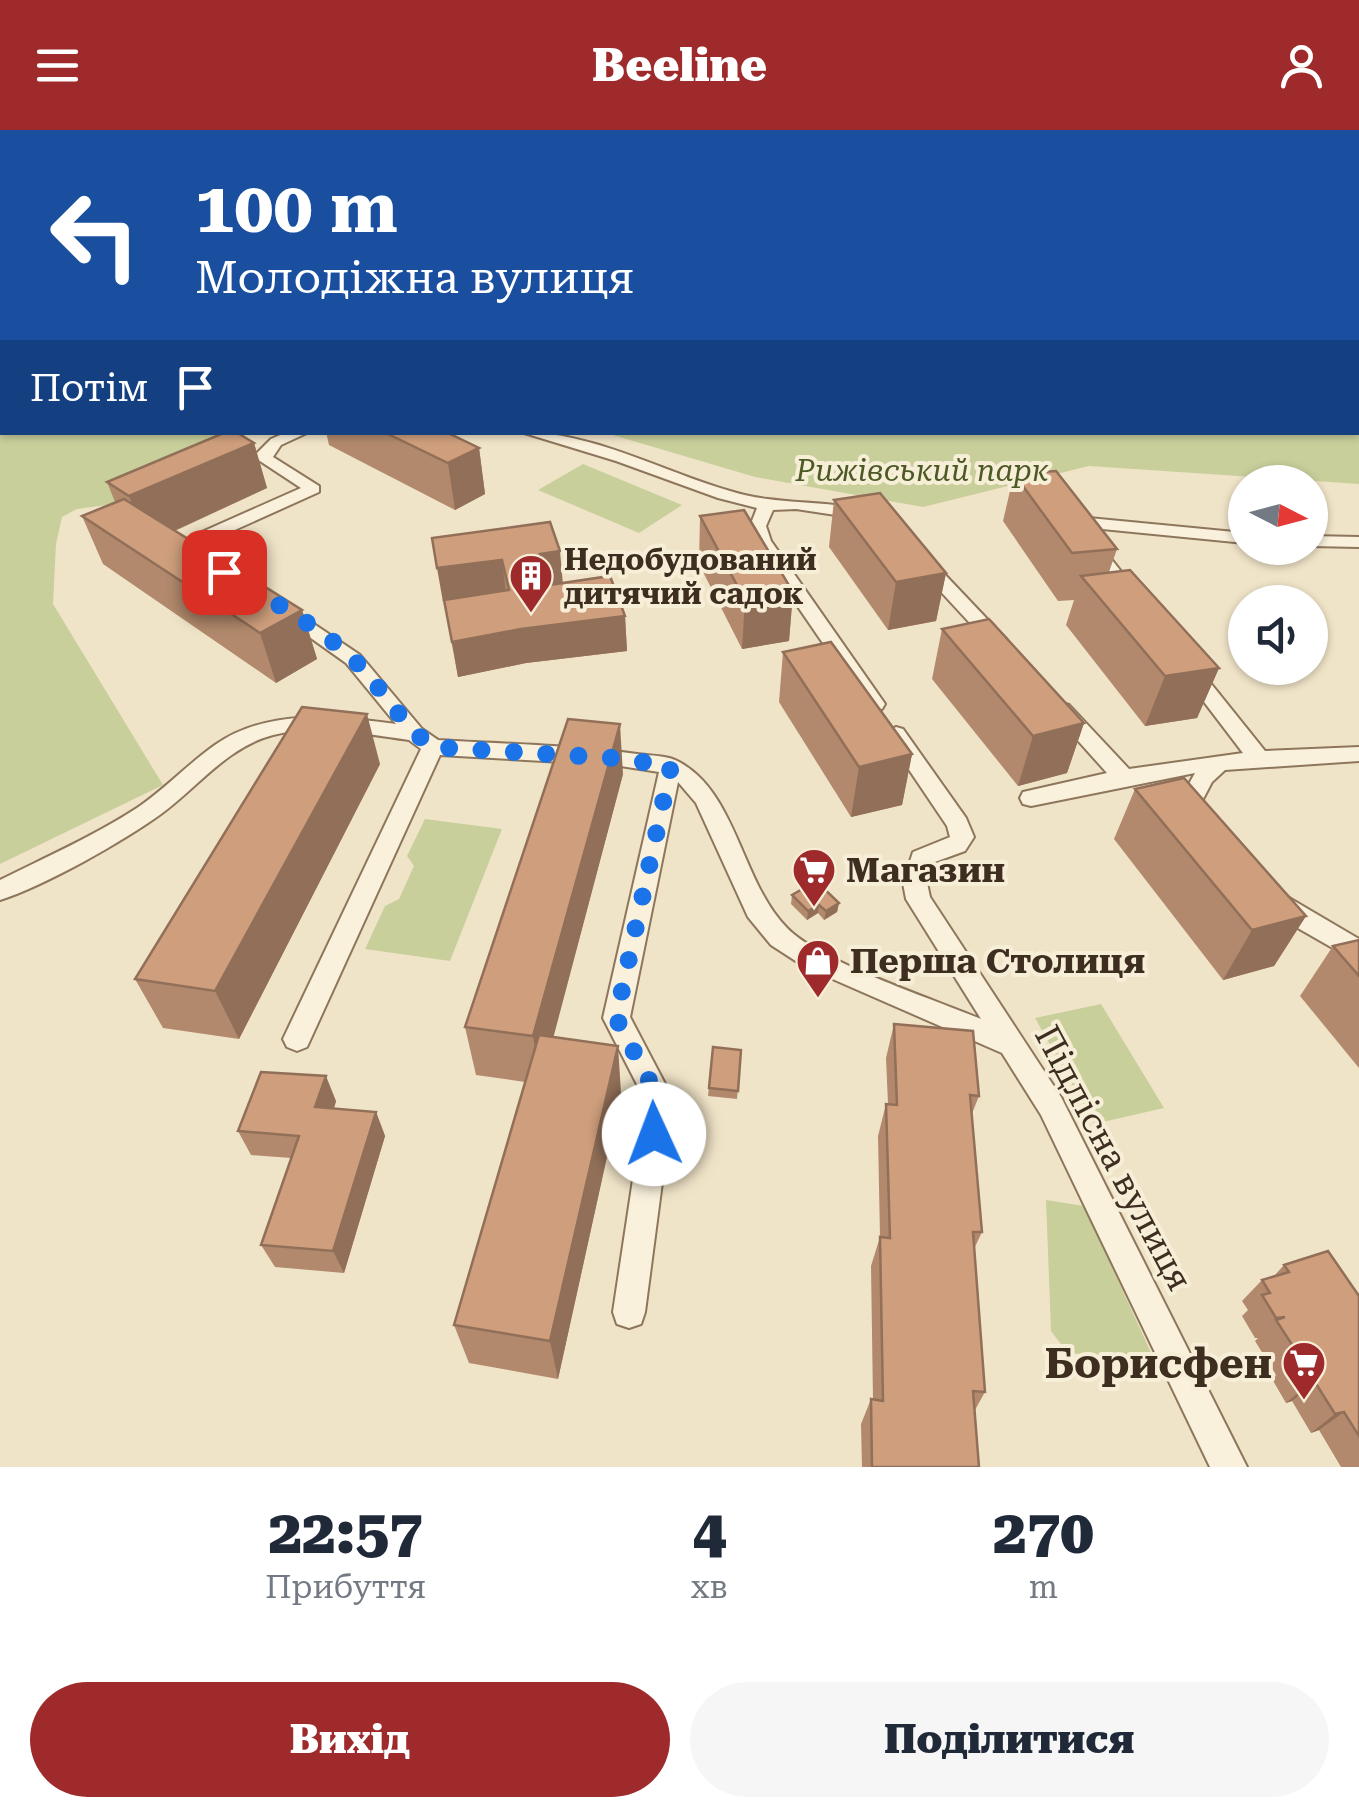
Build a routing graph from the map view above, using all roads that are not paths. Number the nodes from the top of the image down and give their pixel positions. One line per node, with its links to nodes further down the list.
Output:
1 (539, 435): 3 (street)
2 (273, 437): 9 (street)
3 (766, 505): 4 (street); 27 (street, Підлісна вулиця)
4 (878, 520)
5 (1228, 536): 11 (street)
6 (1328, 541): 7 (street)
7 (1359, 542)
8 (907, 544): 13 (street)
9 (224, 572)
10 (267, 599): 15 (street)
11 (1143, 610)
12 (1177, 654): 17 (street)
13 (1016, 660)
14 (1042, 690): 20 (street)
15 (424, 740): 19 (street); 24 (street); 26 (street)
16 (1359, 754): 17 (street)
17 (1257, 756): 18 (street)
18 (1221, 761): 20 (street); 22 (street)
19 (671, 766): 27 (street); 28 (street)
20 (1124, 777): 21 (street)
21 (1031, 798)
22 (1213, 828)
23 (1262, 882): 25 (street)
24 (0, 891)
25 (1359, 953)
26 (298, 1039)
27 (1012, 1045): 29 (street, Підлісна вулиця)
28 (629, 1312)
29 (1228, 1467)

